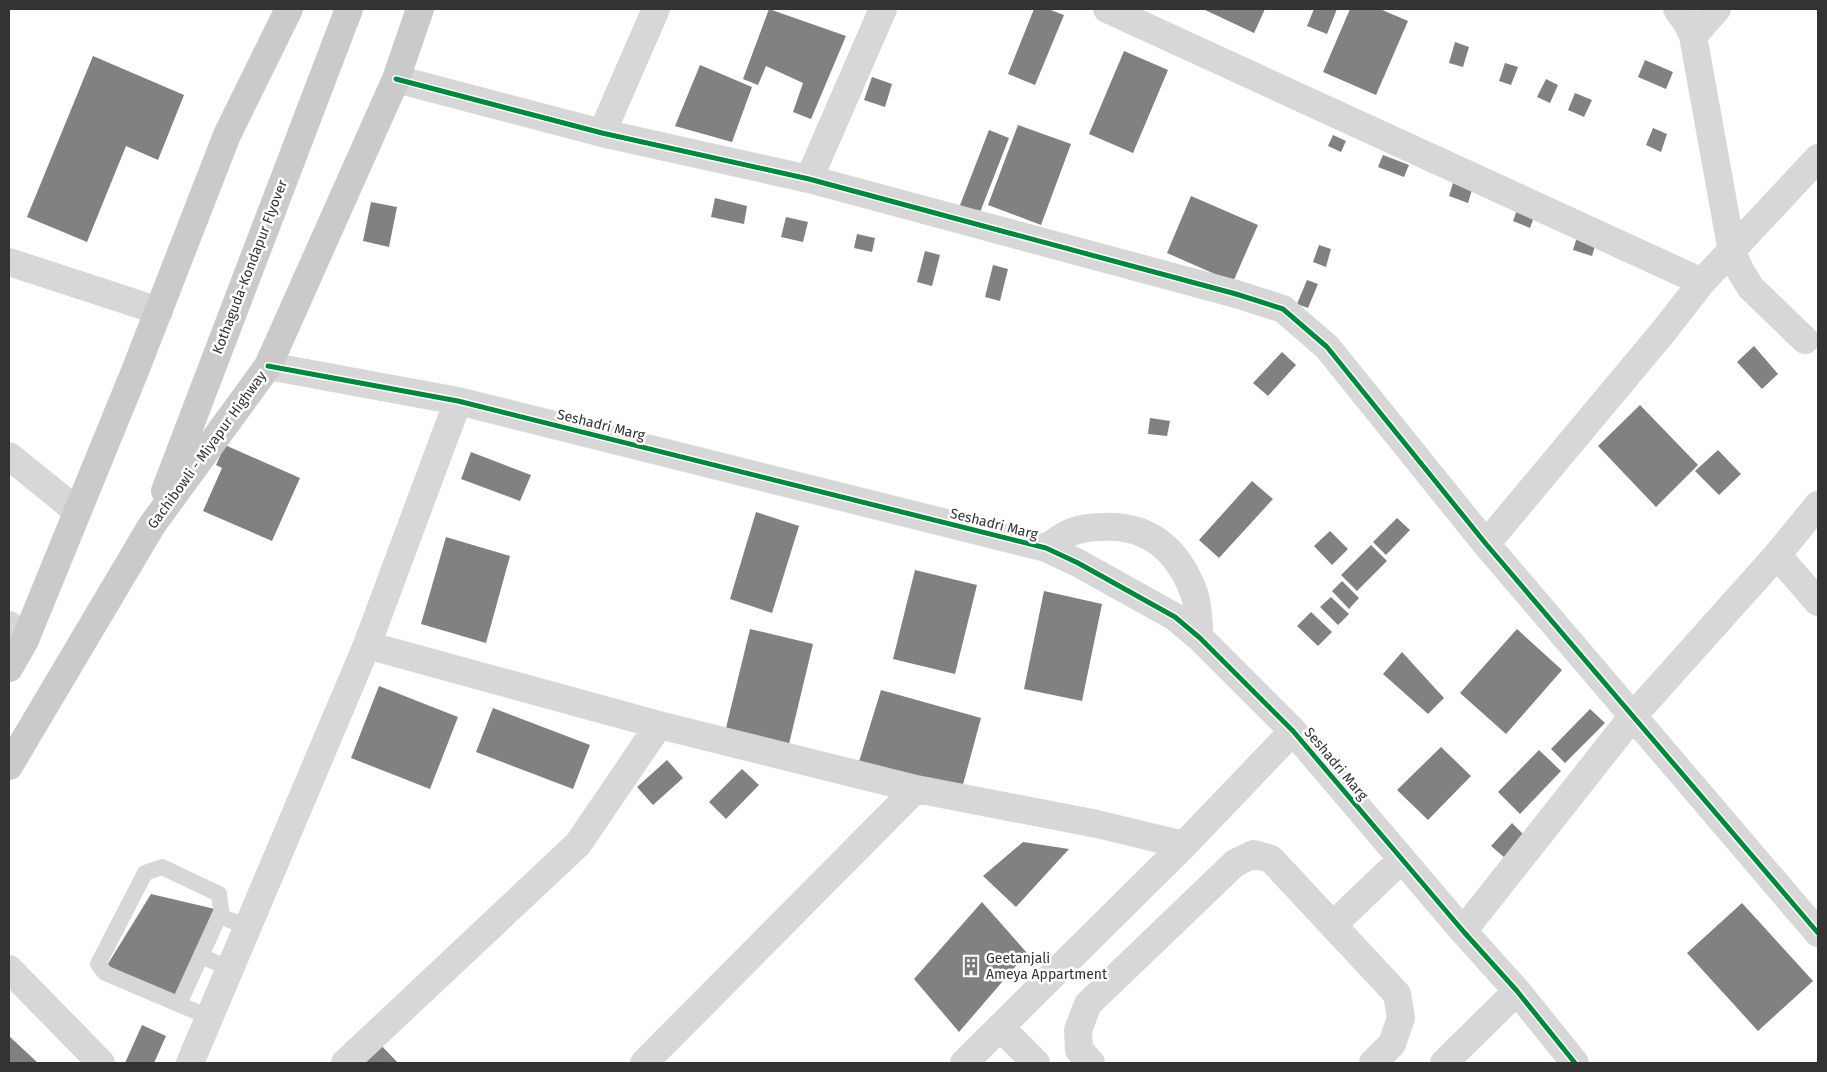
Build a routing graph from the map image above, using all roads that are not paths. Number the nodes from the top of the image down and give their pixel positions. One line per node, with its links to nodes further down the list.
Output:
1 (289, 9): 17 (main road)
2 (420, 9): 10 (main road, Gachibowli - Miyapur Highway)
3 (656, 9): 11 (street)
4 (883, 9): 13 (street)
5 (1107, 9): 16 (street)
6 (1677, 9): 9 (street)
7 (1717, 9): 9 (street)
8 (345, 16): 24 (main road, Kothaguda-Kondapur Flyover)
9 (1693, 36): 14 (street)
10 (396, 79): 11 (street); 19 (main road, Gachibowli - Miyapur Highway)
11 (602, 133): 13 (street)
12 (1818, 158): 14 (street)
13 (809, 179): 25 (street)
14 (1732, 252): 16 (street); 18 (street)
15 (9, 262): 17 (street)
16 (1702, 282): 25 (street)
17 (159, 311): 23 (main road)
18 (1805, 340)
19 (268, 366): 20 (street, Seshadri Marg); 24 (main road, Gachibowli - Miyapur Highway)
20 (458, 401): 26 (street, Seshadri Marg); 31 (street)
21 (9, 456): 23 (street)
22 (1818, 505): 27 (street)
23 (77, 511): 29 (main road)
24 (152, 525): 36 (main road, Gachibowli - Miyapur Highway)
25 (1486, 544): 33 (street)
26 (1046, 548): 30 (street, Seshadri Marg); 30 (street)
27 (1777, 555): 28 (street); 33 (street)
28 (1818, 602)
29 (17, 632): 32 (main road)
30 (1200, 638): 35 (street, Seshadri Marg)
31 (367, 645): 34 (street); 42 (street)
32 (9, 668)
33 (1633, 716): 43 (street); 44 (street)
34 (659, 725): 37 (street); 54 (street)
35 (1294, 731): 38 (street); 39 (street, Seshadri Marg)
36 (9, 766)
37 (916, 789): 38 (street); 55 (street)
38 (1184, 845): 51 (street)
39 (1402, 858): 41 (street); 43 (street, Seshadri Marg)
40 (221, 912): 42 (lane); 45 (lane); 49 (lane)
41 (1333, 925): 58 (street); 59 (street)
42 (248, 927): 47 (street)
43 (1463, 931): 48 (street, Seshadri Marg)
44 (1818, 934)
45 (201, 956): 47 (lane); 49 (lane)
46 (9, 969): 52 (street)
47 (230, 969): 50 (street)
48 (1517, 991): 60 (street); 61 (street, Seshadri Marg)
49 (179, 1004): 50 (lane)
50 (209, 1017): 53 (street)
51 (1000, 1027): 56 (street); 57 (street)
52 (101, 1063)
53 (190, 1063)
54 (345, 1063)
55 (644, 1063)
56 (964, 1063)
57 (1036, 1063)
58 (1091, 1063)
59 (1373, 1063)
60 (1444, 1063)
61 (1575, 1063)

